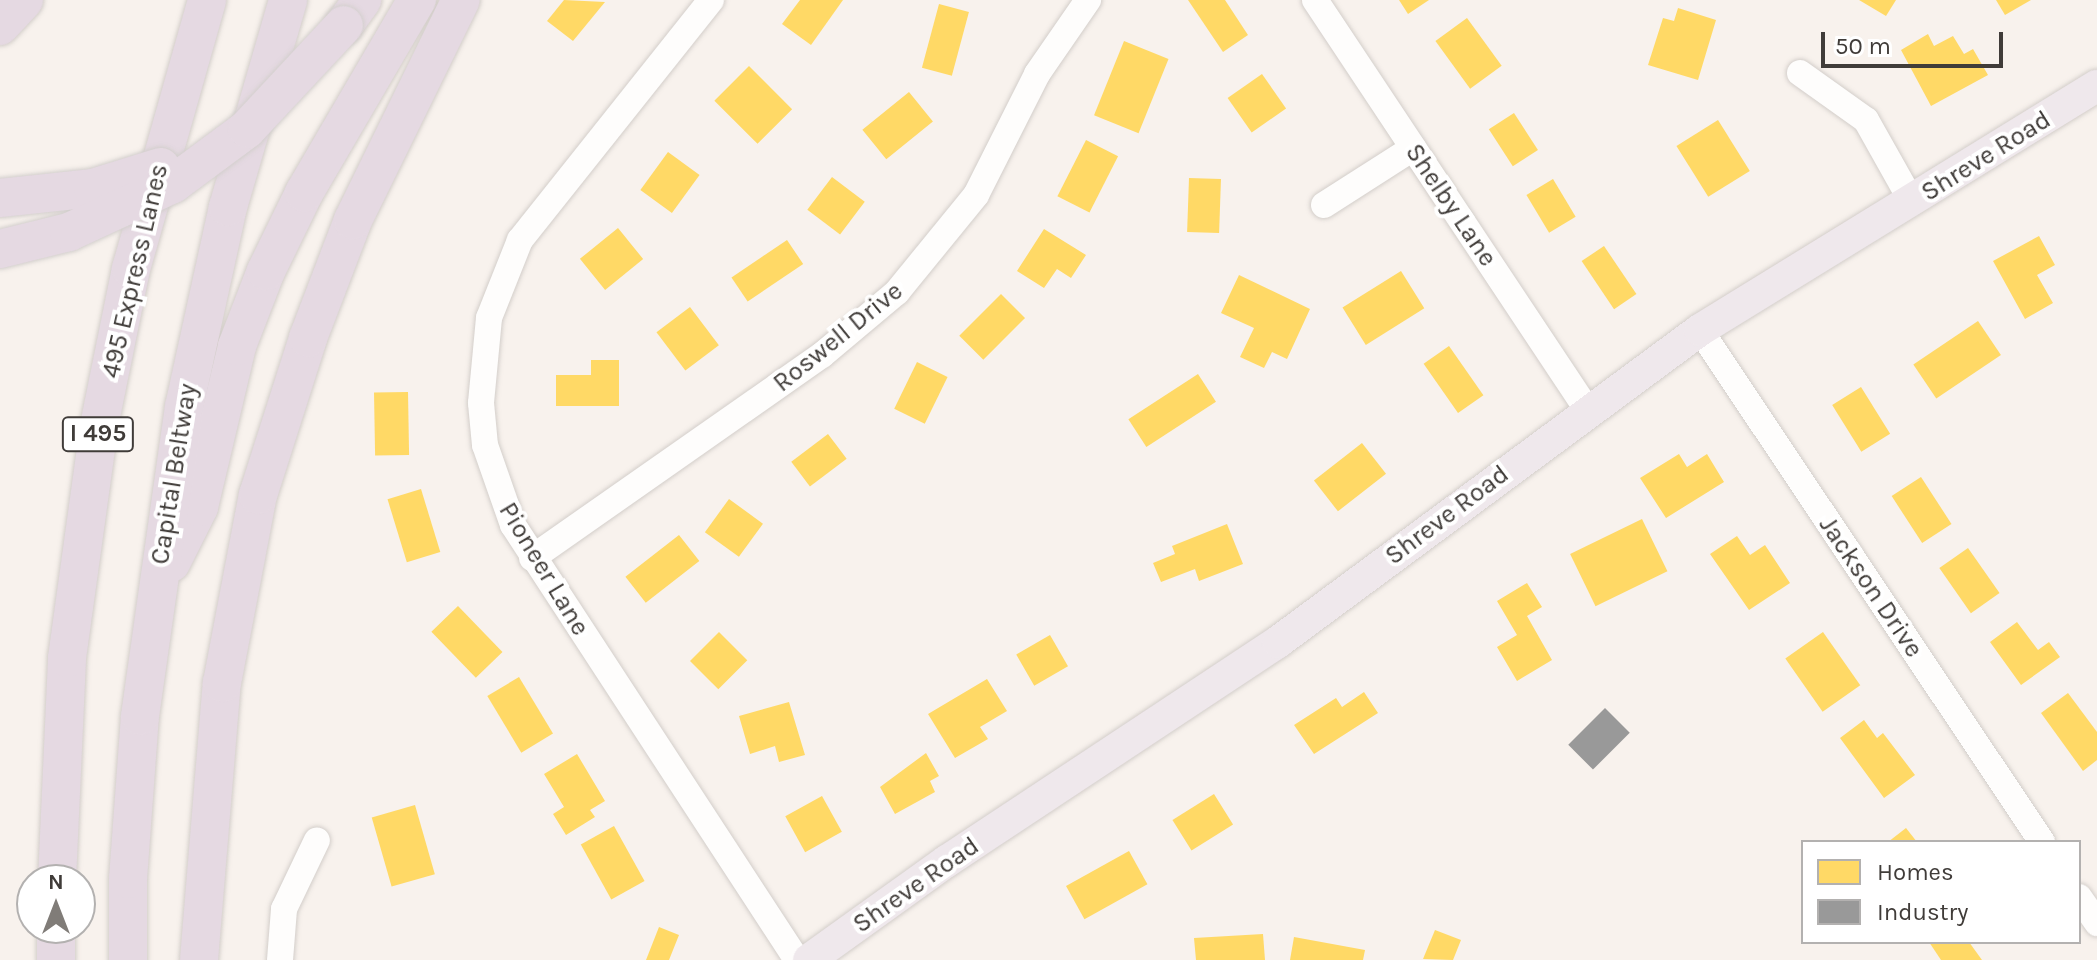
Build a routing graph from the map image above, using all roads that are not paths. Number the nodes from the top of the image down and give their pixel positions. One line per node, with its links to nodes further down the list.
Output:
1 (24, 0): 10 (highway)
2 (207, 0): 25 (highway, 495 Express Lanes / I 495)
3 (288, 0): 22 (highway, Capital Beltway)
4 (417, 0): 22 (highway)
5 (461, 0): 30 (highway)
6 (711, 0): 21 (street, Pioneer Lane)
7 (1088, 0): 21 (street, Roswell Drive)
8 (1315, 0): 14 (street, Shelby Lane)
9 (353, 12): 13 (highway, bridge)
10 (0, 26)
11 (1800, 73): 16 (street)
12 (2097, 86): 16 (main road, Shreve Road)
13 (282, 95): 15 (highway, bridge); 18 (highway, bridge)
14 (1413, 148): 17 (street); 20 (street, Shelby Lane)
15 (0, 198)
16 (1912, 202): 19 (main road, Shreve Road)
17 (1324, 205)
18 (0, 249)
19 (1700, 330): 20 (main road, Shreve Road); 24 (street, Jackson Drive)
20 (1587, 410): 28 (main road, Shreve Road)
21 (532, 558): 28 (street, Pioneer Lane)
22 (156, 594): 29 (highway, Capital Beltway)
23 (317, 840): 31 (street)
24 (2041, 840)
25 (58, 864)
26 (2081, 900): 27 (street)
27 (2097, 923)
28 (813, 958)
29 (128, 960)
30 (199, 960)
31 (280, 960)

